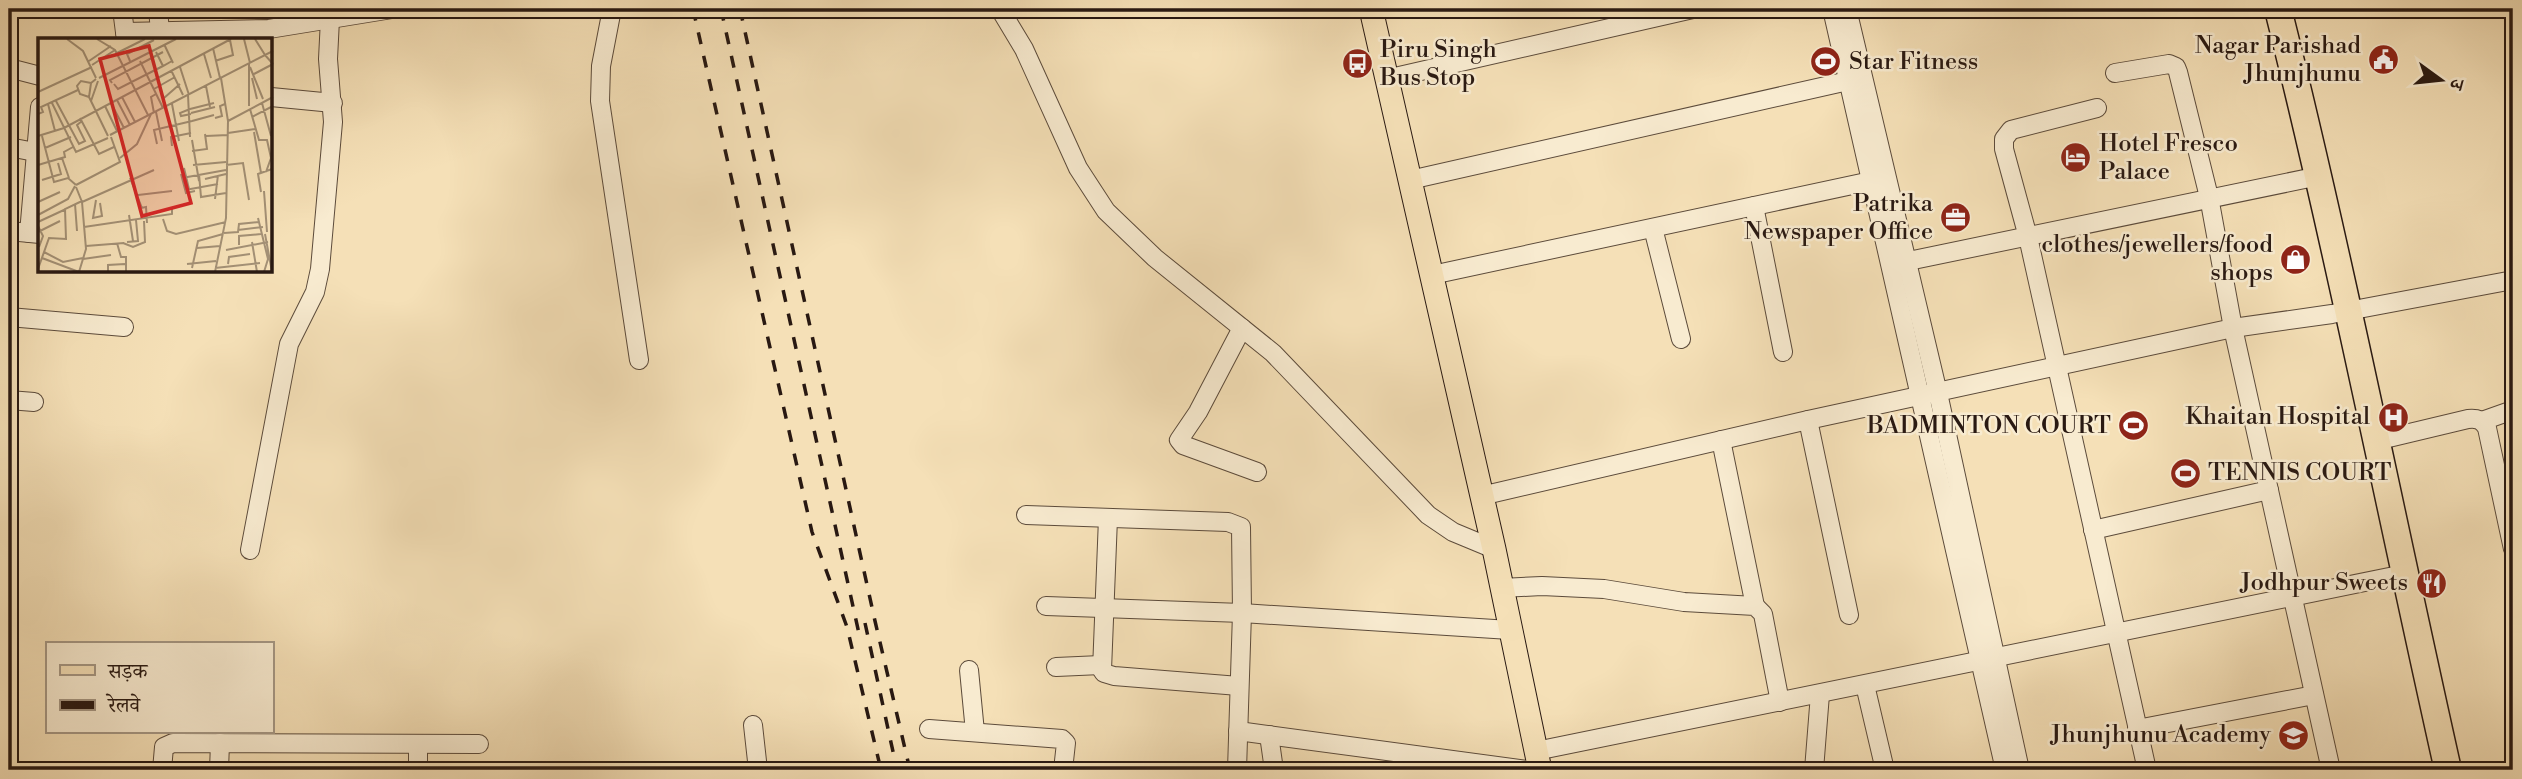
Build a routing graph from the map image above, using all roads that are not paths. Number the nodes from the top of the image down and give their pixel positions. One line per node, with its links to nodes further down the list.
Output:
1 (122, 9): 17 (street)
2 (158, 9): 16 (street)
3 (385, 9): 14 (street)
4 (612, 9): 48 (street)
5 (1000, 9): 44 (street)
6 (1371, 9): 22 (main road)
7 (1604, 9): 15 (street)
8 (1693, 9): 15 (street)
9 (1832, 9): 23 (street)
10 (1847, 9): 38 (street)
11 (2264, 9): 29 (highway)
12 (2278, 9): 29 (highway)
13 (302, 16): 14 (street); 18 (street)
14 (330, 19): 25 (street)
15 (1608, 27): 22 (street)
16 (160, 32): 17 (street); 18 (street)
17 (125, 36)
18 (222, 36)
19 (9, 68): 21 (street)
20 (2115, 73): 32 (street)
21 (38, 75)
22 (1386, 79): 30 (main road)
23 (1848, 81): 30 (street); 31 (street)
24 (273, 97): 25 (street)
25 (333, 103): 67 (street)
26 (2097, 108): 37 (street)
27 (9, 147): 28 (street)
28 (38, 152): 36 (street)
29 (2312, 178): 32 (street); 41 (highway)
30 (1410, 180): 39 (main road)
31 (1871, 181): 33 (street); 38 (street)
32 (2209, 197): 37 (street); 45 (street)
33 (1754, 206): 34 (street); 47 (street)
34 (1653, 228): 39 (street); 46 (street)
35 (9, 231): 36 (street)
36 (35, 233)
37 (2028, 237): 38 (street); 49 (street)
38 (1898, 263): 50 (street); 51 (street)
39 (1432, 275): 61 (main road)
40 (2513, 280): 41 (street)
41 (2339, 313): 45 (street); 58 (highway); 68 (highway)
42 (9, 317): 43 (street)
43 (124, 327)
44 (1242, 328): 59 (street); 65 (street)
45 (2233, 328): 49 (street); 60 (street)
46 (1681, 339)
47 (1783, 352)
48 (639, 360)
49 (2057, 367): 50 (street); 64 (street)
50 (1938, 393): 51 (street); 78 (street)
51 (1920, 397): 55 (street); 78 (street)
52 (9, 400): 53 (street)
53 (34, 402)
54 (2513, 410): 56 (street)
55 (1808, 420): 57 (street); 75 (street)
56 (2483, 421): 58 (street); 66 (street)
57 (1721, 440): 61 (street); 72 (street)
58 (2376, 441): 68 (highway)
59 (1257, 472)
60 (2269, 490): 64 (street); 70 (street)
61 (1481, 496): 65 (main road)
62 (1026, 515): 63 (street)
63 (1108, 518): 73 (street); 74 (street)
64 (2093, 530): 77 (street)
65 (1494, 549): 69 (main road)
66 (2513, 549)
67 (250, 550)
68 (2396, 576): 70 (street); 110 (highway); 111 (highway)
69 (1502, 588): 72 (street); 76 (main road)
70 (2293, 597): 77 (street); 85 (street)
71 (1046, 606): 73 (street)
72 (1755, 606): 86 (street)
73 (1103, 608): 74 (street); 79 (street)
74 (1242, 613): 76 (street); 83 (street)
75 (1849, 615)
76 (1510, 630): 96 (main road)
77 (2116, 633): 78 (street); 89 (street)
78 (1988, 660): 82 (street); 106 (street); 107 (street)
79 (1101, 665): 80 (street); 83 (street)
80 (1056, 667)
81 (969, 670): 91 (street)
82 (1865, 685): 84 (street); 105 (street)
83 (1239, 686): 90 (street)
84 (1820, 694): 86 (street); 104 (street)
85 (2315, 695): 89 (street); 109 (street)
86 (1780, 702): 96 (street)
87 (753, 726): 100 (street)
88 (929, 729): 91 (street)
89 (2137, 729): 108 (street)
90 (1238, 731): 92 (street); 102 (street)
91 (975, 732): 101 (street)
92 (1269, 735): 96 (street); 103 (street)
93 (219, 743): 94 (street); 97 (street); 98 (street)
94 (418, 744): 95 (street); 99 (street)
95 (479, 744)
96 (1535, 764)
97 (162, 770)
98 (219, 770)
99 (418, 770)
100 (758, 770)
101 (1063, 770)
102 (1237, 770)
103 (1274, 770)
104 (1814, 770)
105 (1885, 770)
106 (2005, 770)
107 (2020, 770)
108 (2147, 770)
109 (2331, 770)
110 (2433, 770)
111 (2448, 770)

